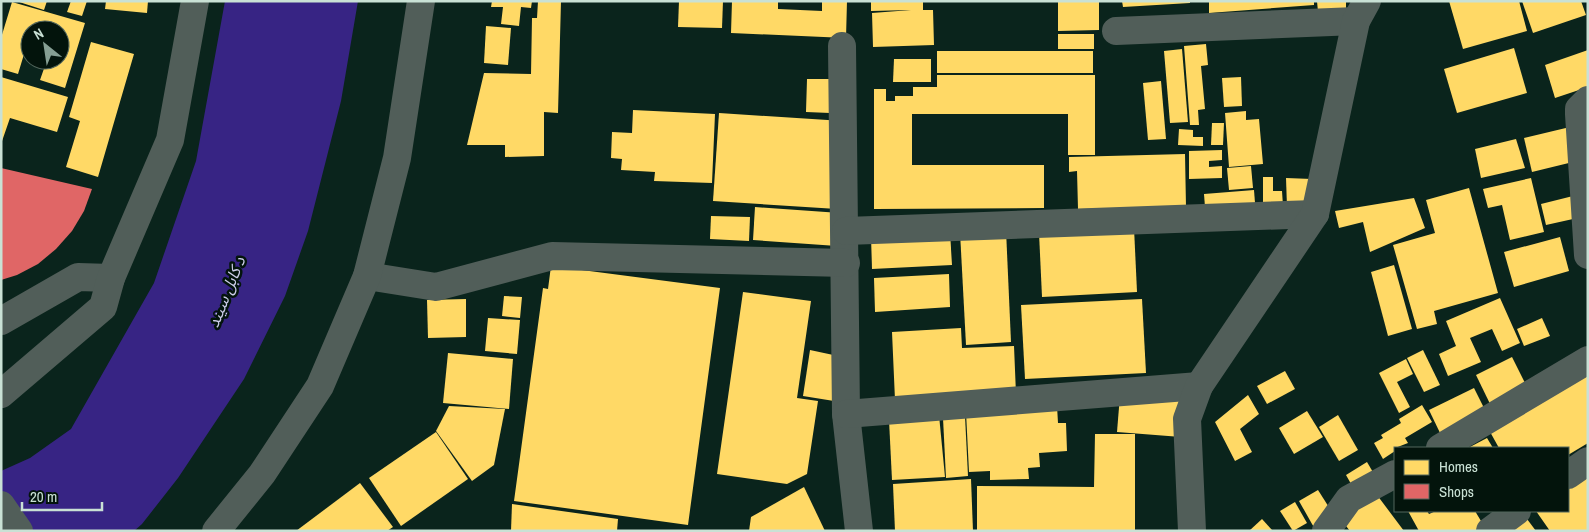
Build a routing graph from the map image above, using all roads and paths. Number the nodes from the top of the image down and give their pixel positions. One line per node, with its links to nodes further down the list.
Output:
1 (194, 1): 12 (street)
2 (421, 1): 11 (street)
3 (1361, 11): 4 (street); 7 (street)
4 (1116, 31)
5 (842, 46): 8 (street)
6 (1588, 100): 9 (street)
7 (1315, 214): 8 (street); 15 (street)
8 (846, 231): 10 (street)
9 (1588, 255)
10 (846, 263): 11 (street); 17 (street)
11 (367, 276): 25 (street)
12 (110, 278): 13 (street); 16 (street)
13 (1, 321)
14 (1588, 360): 18 (street)
15 (1199, 386): 17 (street); 27 (street)
16 (1, 394)
17 (846, 414): 26 (street)
18 (1442, 447)
19 (1588, 461): 20 (street)
20 (1569, 474)
21 (1394, 475): 28 (street)
22 (1, 505): 24 (street)
23 (1516, 512): 29 (street)
24 (19, 531)
25 (216, 531)
26 (859, 531)
27 (1192, 531)
28 (1326, 531)
29 (1490, 531)

